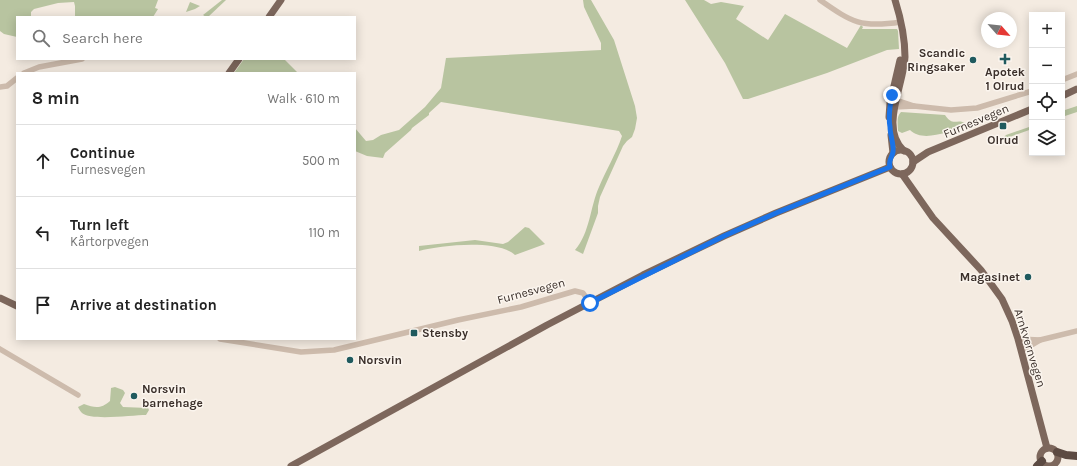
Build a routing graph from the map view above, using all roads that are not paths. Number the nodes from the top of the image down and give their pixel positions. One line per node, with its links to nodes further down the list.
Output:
1 (281, 0): 4 (main road)
2 (820, 0): 5 (street)
3 (895, 0): 5 (main road)
4 (271, 16)
5 (902, 22): 6 (main road)
6 (904, 46): 18 (main road); 21 (main road)
7 (77, 60): 9 (street)
8 (239, 60): 10 (main road)
9 (26, 72)
10 (230, 72)
11 (1077, 74): 13 (street)
12 (16, 79): 14 (street)
13 (1065, 79)
14 (0, 87)
15 (1077, 90): 17 (main road)
16 (1029, 92): 18 (street)
17 (1065, 95)
18 (896, 104): 20 (main road)
19 (1029, 110): 22 (main road, Furnesvegen)
20 (904, 151): 21 (main road); 22 (main road)
21 (893, 153): 23 (main road)
22 (912, 159): 24 (main road)
23 (890, 167): 24 (main road); 26 (main road)
24 (905, 172): 29 (main road, Arnkvernvegen)
25 (0, 298): 27 (main road)
26 (590, 303): 30 (street, Furnesvegen); 39 (main road)
27 (16, 306)
28 (1077, 331): 31 (street)
29 (1018, 339): 31 (street); 33 (main road, Arnkvernvegen)
30 (226, 340)
31 (1040, 340): 33 (street)
32 (0, 349): 34 (street)
33 (1021, 350): 35 (main road, Arnkvernvegen)
34 (78, 395)
35 (1047, 448): 36 (main road); 38 (main road)
36 (1057, 452): 37 (highway); 40 (main road)
37 (1077, 456)
38 (1039, 464): 40 (main road)
39 (291, 466)
40 (1051, 466)

